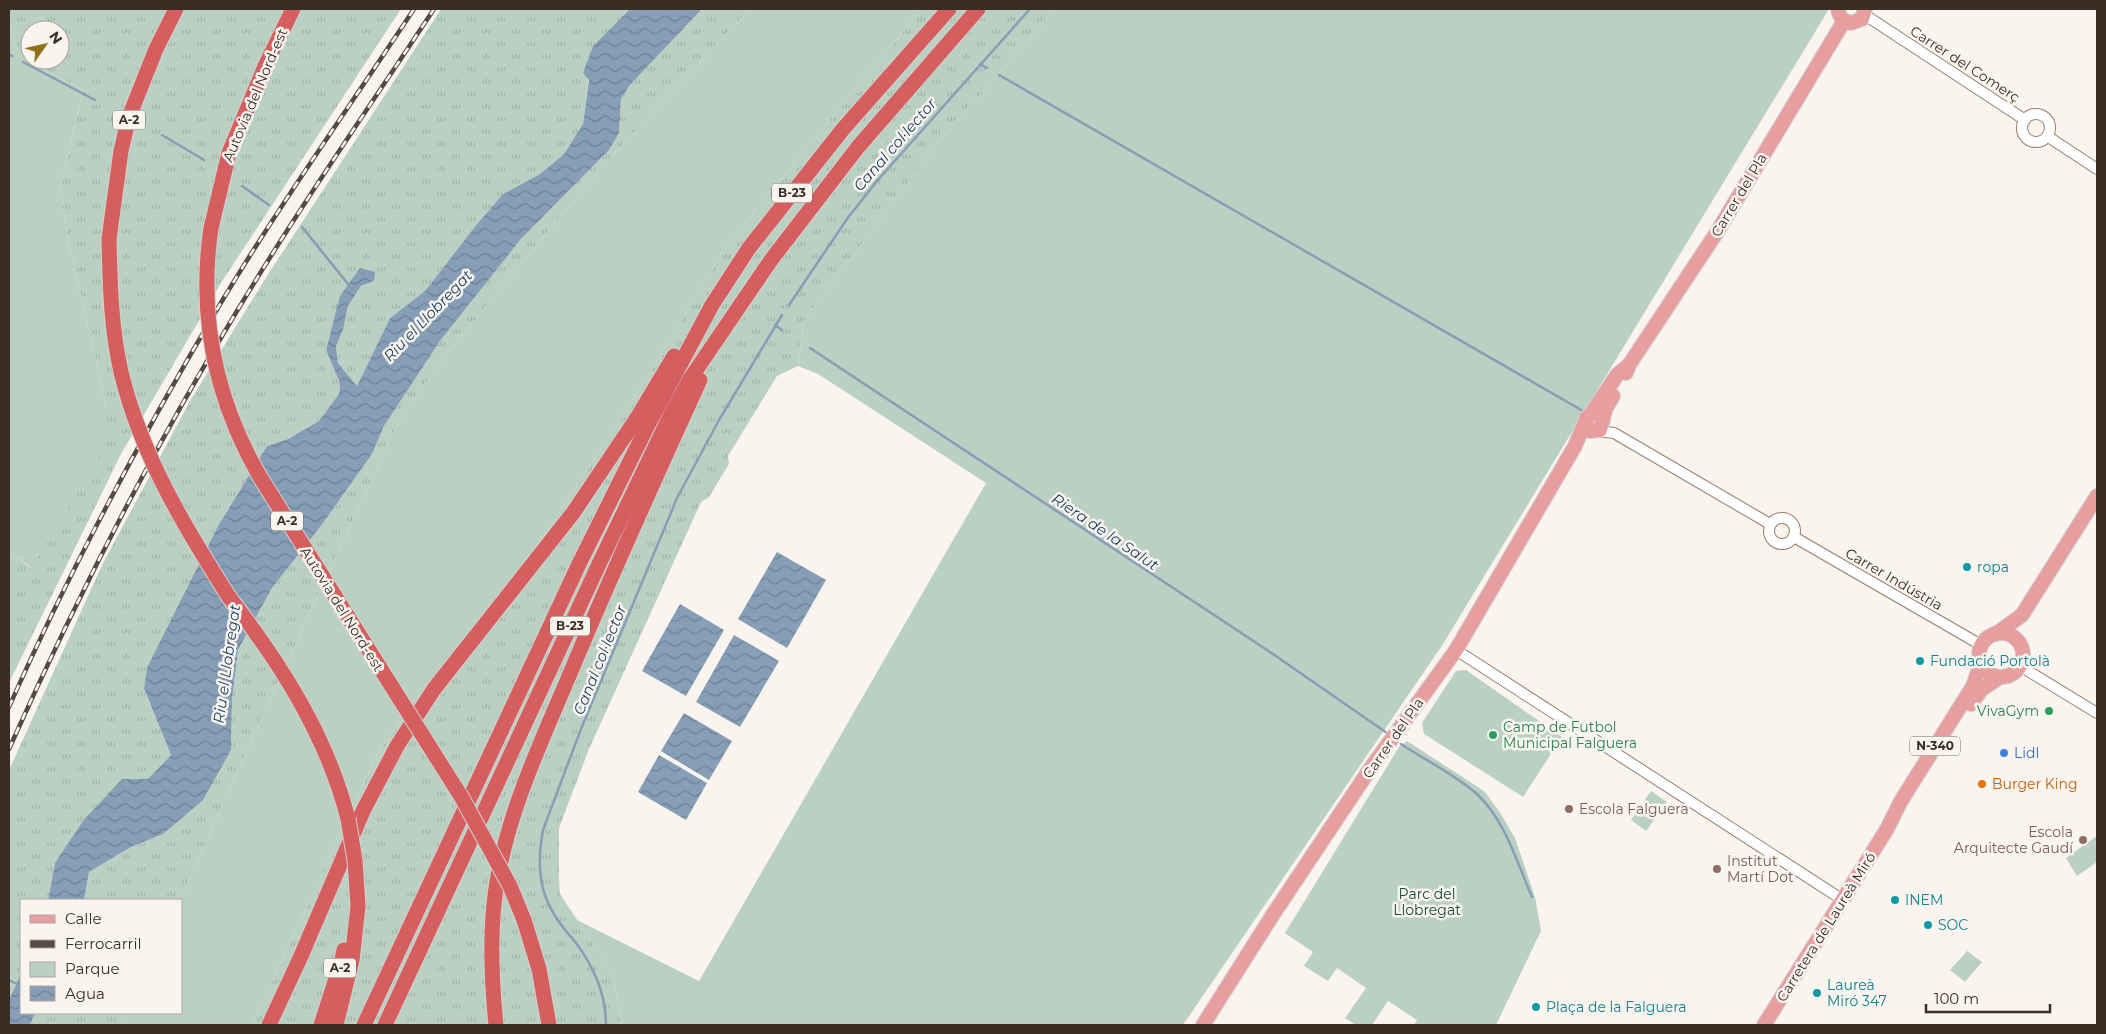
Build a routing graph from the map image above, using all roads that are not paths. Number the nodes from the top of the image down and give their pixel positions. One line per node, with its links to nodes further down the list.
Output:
1 (176, 9): 27 (highway, A-2, bridge)
2 (293, 9): 34 (highway, Autovia del Nord-est / A-2, bridge)
3 (949, 9): 10 (highway, B-23)
4 (978, 9): 11 (highway, B-23)
5 (1865, 12): 6 (main road); 7 (street, Carrer del Comerç)
6 (1841, 15): 12 (main road, Carrer del Pla)
7 (2025, 120): 8 (street); 8 (street)
8 (2048, 136): 9 (street)
9 (2097, 169)
10 (712, 305): 28 (highway); 31 (highway, B-23)
11 (718, 339): 32 (highway, B-23); 33 (highway)
12 (1595, 423): 14 (street); 20 (main road, Carrer del Pla)
13 (2097, 496): 16 (main road)
14 (1770, 524): 15 (street); 15 (street)
15 (1794, 537): 18 (street, Carrer Indústria)
16 (2022, 615): 17 (main road); 19 (main road)
17 (1996, 634): 18 (main road); 19 (main road)
18 (1981, 645): 21 (main road, N-340)
19 (2020, 646): 22 (main road)
20 (1456, 650): 26 (street); 35 (main road, Carrer del Pla)
21 (1981, 663): 23 (main road); 25 (main road, Carretera de Laureà Miró / N-340)
22 (2020, 666): 23 (main road, N-340); 24 (street)
23 (2000, 677): 25 (main road, Carretera de Laureà Miró / N-340)
24 (2097, 713)
25 (1887, 829): 26 (main road, Carretera de Laureà Miró / N-340)
26 (1843, 900): 36 (main road, Carretera de Laureà Miró / N-340)
27 (353, 907): 29 (highway, A-2); 30 (highway)
28 (269, 1025)
29 (321, 1025)
30 (336, 1025)
31 (364, 1025)
32 (385, 1025)
33 (496, 1025)
34 (549, 1025)
35 (1202, 1025)
36 (1764, 1025)

